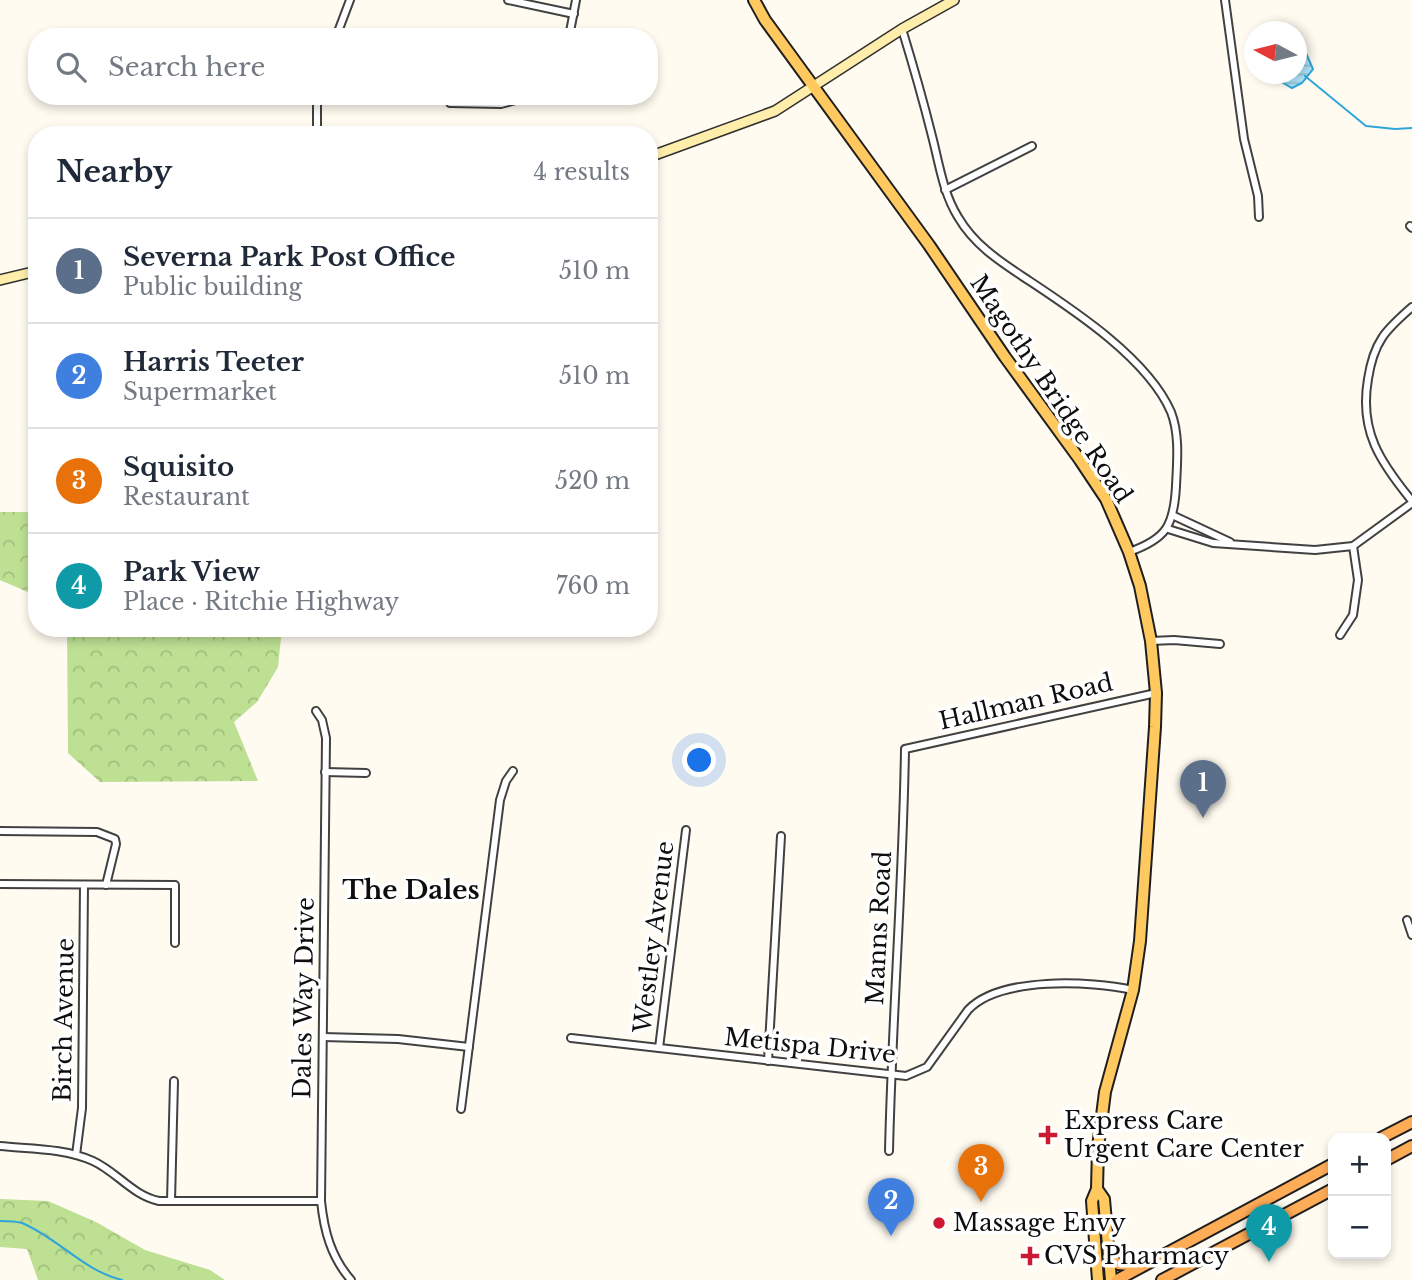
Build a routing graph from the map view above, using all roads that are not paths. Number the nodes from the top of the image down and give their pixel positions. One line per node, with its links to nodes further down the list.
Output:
1 (350, 0): 8 (street)
2 (508, 0): 7 (street)
3 (576, 0): 7 (street)
4 (754, 0): 11 (main road, Magothy Bridge Road)
5 (954, 0): 10 (main road)
6 (1226, 0): 17 (street)
7 (574, 14): 9 (street)
8 (339, 28)
9 (571, 28)
10 (902, 29): 11 (main road); 16 (street)
11 (814, 87): 15 (main road); 26 (main road, Magothy Bridge Road)
12 (317, 105): 13 (street)
13 (317, 126)
14 (1032, 146): 16 (street)
15 (658, 154)
16 (945, 190): 22 (street)
17 (1259, 217)
18 (28, 273): 19 (main road)
19 (0, 280)
20 (1412, 307): 21 (street)
21 (1412, 502): 25 (street)
22 (1172, 515): 23 (street); 24 (street)
23 (1168, 529): 24 (street); 26 (street)
24 (1232, 542): 25 (street)
25 (1353, 546): 27 (street)
26 (1129, 552): 28 (main road, Magothy Bridge Road)
27 (1340, 635)
28 (1151, 641): 29 (street); 30 (main road, Magothy Bridge Road)
29 (1220, 644)
30 (1156, 693): 32 (street, Hallman Road); 45 (main road, Magothy Bridge Road)
31 (316, 711): 34 (street, Dales Way Drive)
32 (905, 749): 51 (street, Manns Road)
33 (513, 771): 48 (street)
34 (325, 772): 35 (street); 46 (street, Dales Way Drive)
35 (366, 773)
36 (686, 830): 49 (street, Westley Avenue)
37 (0, 831): 41 (street)
38 (781, 836): 50 (street)
39 (0, 884): 40 (street)
40 (84, 885): 41 (street); 59 (street, Birch Avenue)
41 (106, 885): 44 (street)
42 (1407, 920): 43 (street)
43 (1412, 934)
44 (175, 943)
45 (1133, 990): 51 (street, Metispa Drive); 62 (main road, Magothy Bridge Road)
46 (323, 1037): 48 (street); 65 (street, Dales Way Drive)
47 (571, 1038): 49 (street, Metispa Drive)
48 (469, 1047): 53 (street)
49 (659, 1048): 50 (street, Metispa Drive)
50 (768, 1061): 51 (street, Metispa Drive)
51 (891, 1075): 58 (street, Manns Road)
52 (174, 1081): 64 (street)
53 (461, 1109)
54 (1412, 1122): 55 (highway)
55 (1391, 1133)
56 (0, 1146): 59 (street)
57 (1412, 1146): 60 (highway)
58 (889, 1151)
59 (76, 1155): 64 (street)
60 (1391, 1157)
61 (1328, 1167): 67 (highway)
62 (1097, 1189): 66 (main road, Magothy Bridge Road); 69 (main road, Magothy Bridge Road)
63 (1328, 1192): 72 (highway)
64 (171, 1201): 65 (street)
65 (321, 1201): 68 (street, Dales Way Drive)
66 (1108, 1257): 67 (highway); 70 (main road, Magothy Bridge Road)
67 (1143, 1266): 71 (highway)
68 (351, 1280)
69 (1098, 1280)
70 (1111, 1280)
71 (1117, 1280)
72 (1162, 1280)

